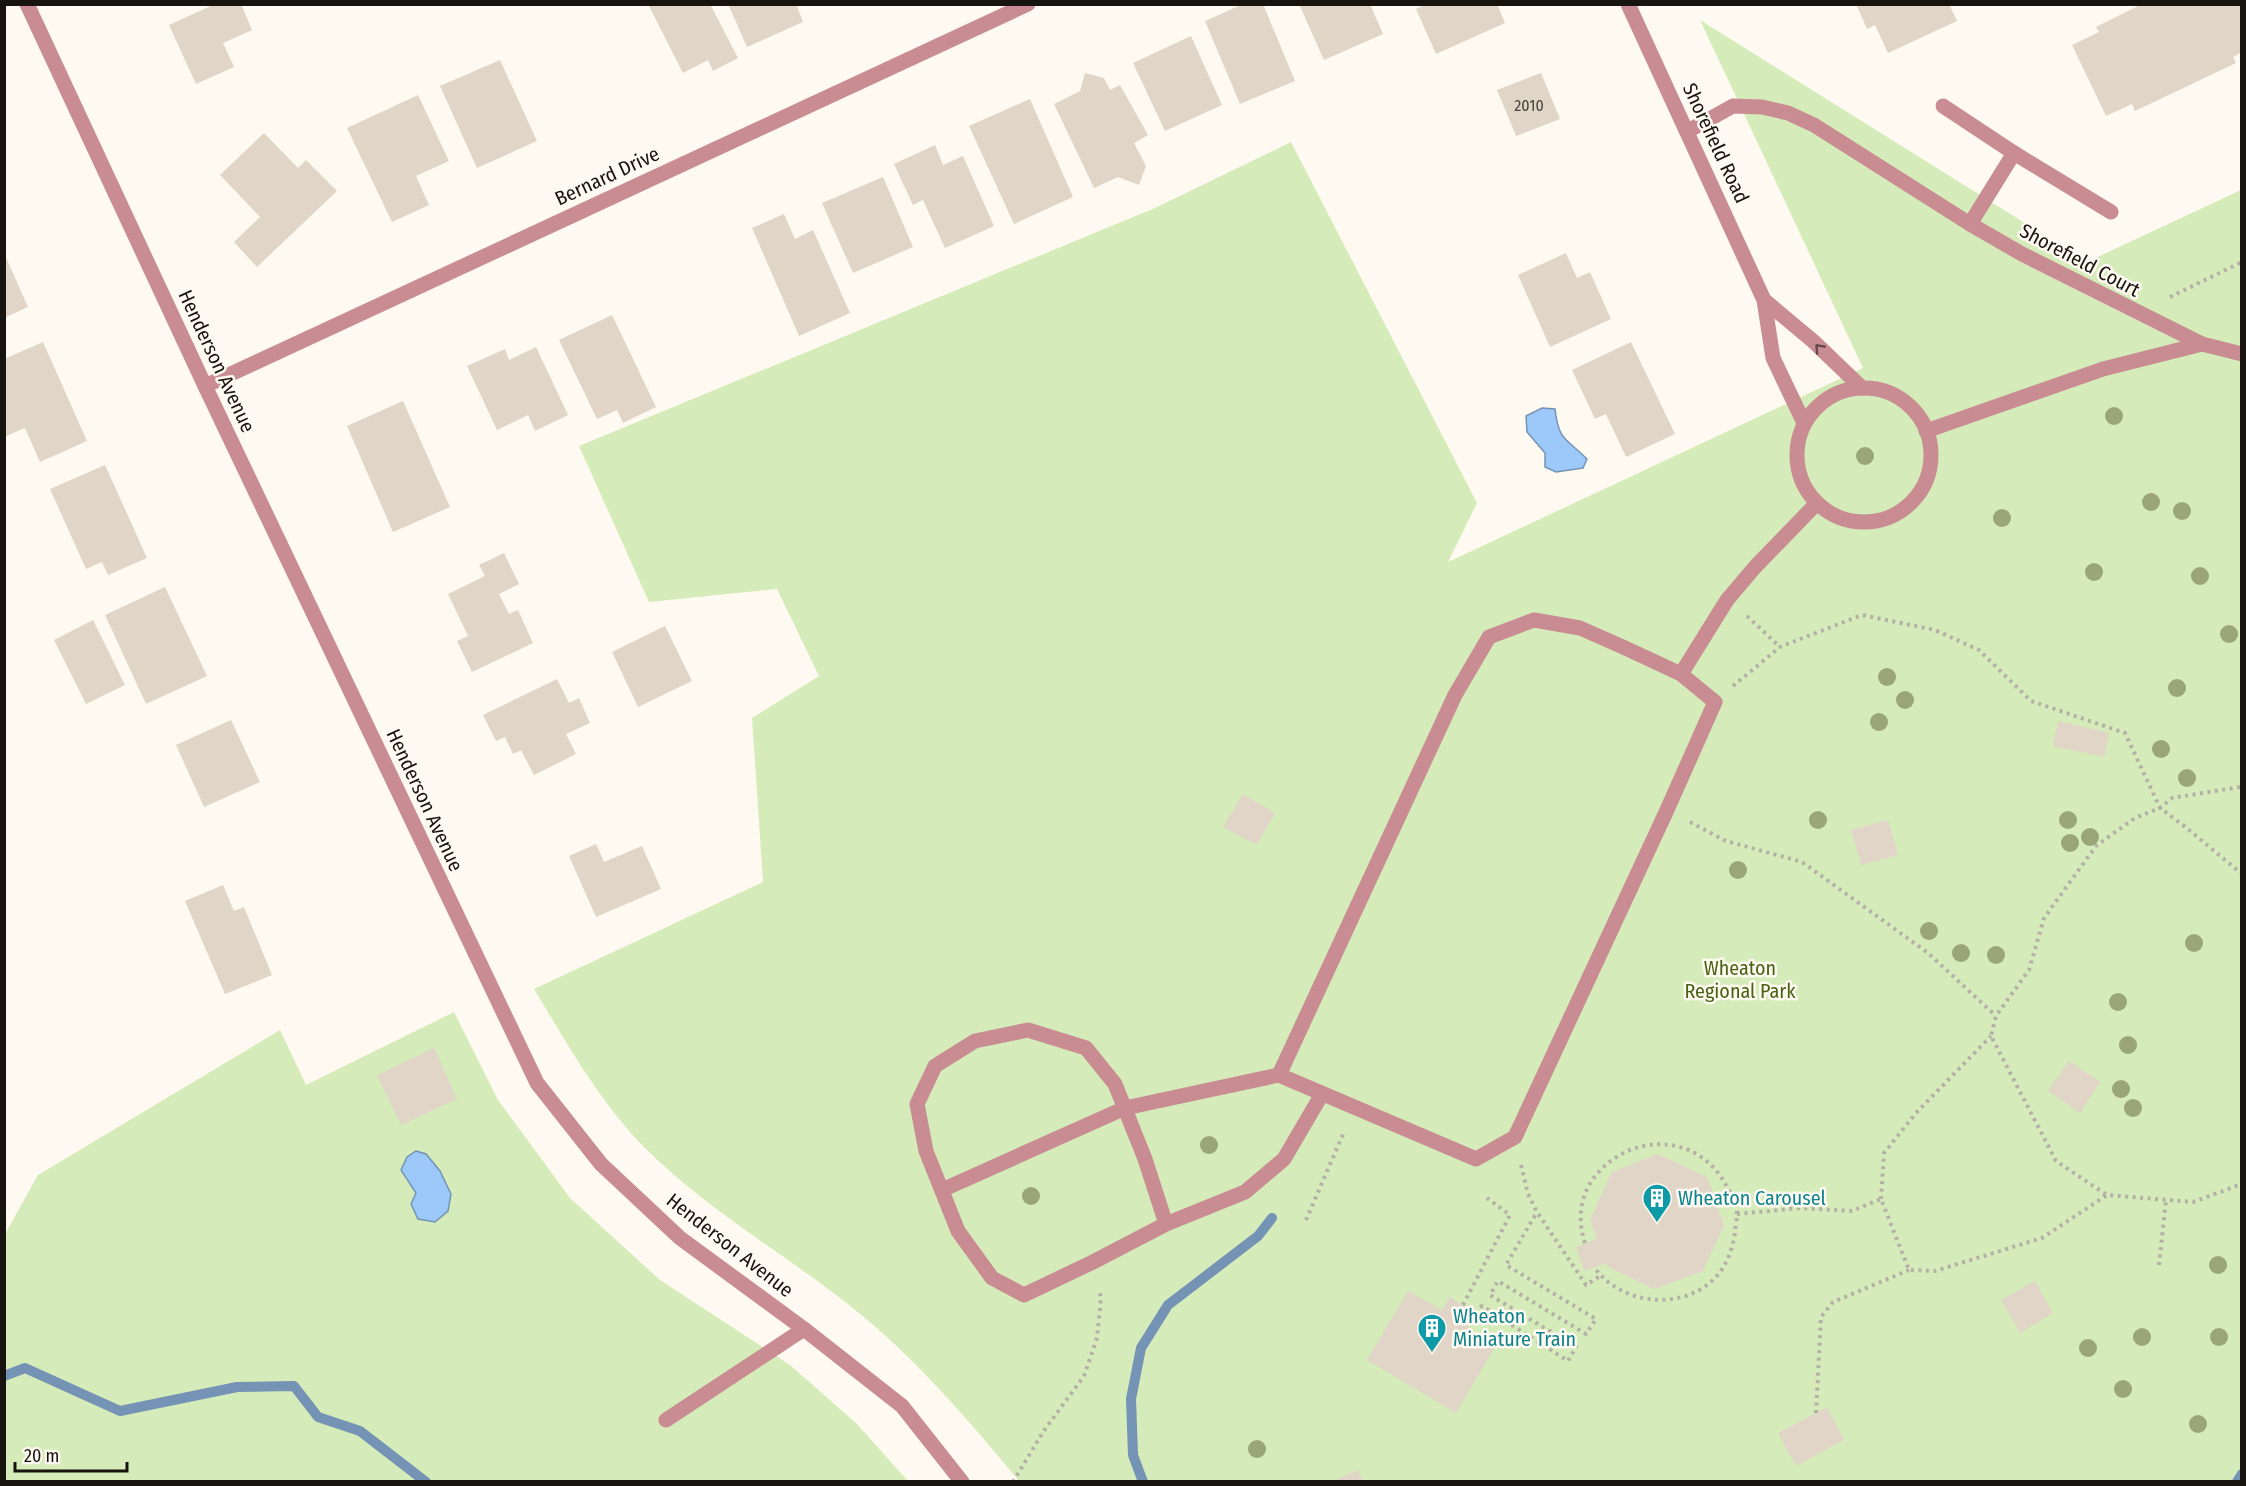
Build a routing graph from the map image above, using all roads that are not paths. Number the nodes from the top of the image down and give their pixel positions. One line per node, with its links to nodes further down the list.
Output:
1 (27, 4): 12 (street, Henderson Avenue)
2 (1028, 4): 12 (street, Bernard Drive)
3 (1628, 4): 5 (street, Shorefield Road)
4 (1943, 106): 6 (street)
5 (1688, 131): 8 (street, Shorefield Court); 9 (street, Shorefield Road)
6 (2014, 153): 7 (street); 8 (street)
7 (2111, 212)
8 (1970, 224): 10 (street, Shorefield Court)
9 (1764, 300): 13 (street, Shorefield Road, one-way to 9); 14 (street, Shorefield Road)
10 (2202, 344): 11 (street, Shorefield Court); 15 (street)
11 (2241, 354)
12 (205, 386): 23 (street, Henderson Avenue)
13 (1862, 388): 14 (street); 15 (street)
14 (1804, 423): 16 (street)
15 (1926, 430): 16 (street)
16 (1817, 503): 17 (street)
17 (1681, 675): 18 (street); 19 (street)
18 (1279, 1075): 19 (street); 20 (street)
19 (1322, 1094): 22 (street)
20 (1125, 1108): 21 (street); 21 (street); 22 (street)
21 (942, 1190): 22 (street)
22 (1166, 1224)
23 (804, 1329): 24 (street); 25 (street, Henderson Avenue)
24 (666, 1420)
25 (962, 1482)

